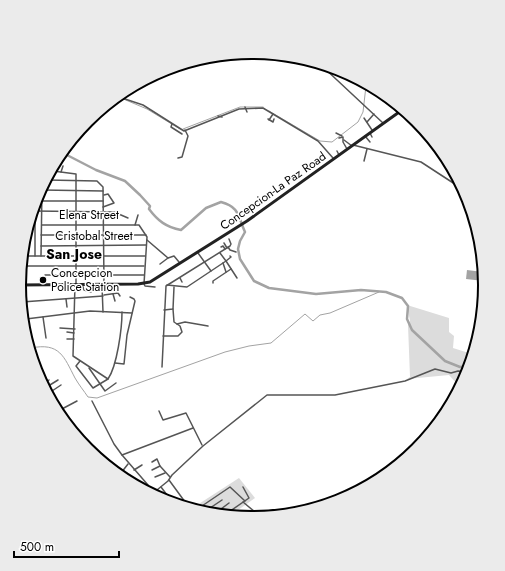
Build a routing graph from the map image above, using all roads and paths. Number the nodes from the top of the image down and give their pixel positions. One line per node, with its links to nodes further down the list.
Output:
1 (329, 72): 7 (street)
2 (125, 99): 14 (street)
3 (245, 107): 4 (street); 6 (street); 8 (street)
4 (247, 112)
5 (399, 112): 13 (main road, Concepcion-La Paz Road)
6 (273, 114): 11 (street); 31 (street)
7 (374, 114): 12 (street); 13 (street)
8 (218, 116): 9 (street); 15 (street)
9 (222, 117)
10 (364, 118): 12 (street)
11 (274, 119)
12 (367, 122): 16 (street)
13 (383, 123): 16 (main road, Concepcion-La Paz Road)
14 (172, 125): 15 (street); 18 (street)
15 (183, 130): 30 (street)
16 (371, 132): 20 (main road, Concepcion-La Paz Road); 22 (street)
17 (336, 133): 19 (street)
18 (182, 134)
19 (341, 136): 21 (street); 23 (street)
20 (365, 136): 24 (street); 25 (main road, Concepcion-La Paz Road)
21 (339, 138)
22 (372, 138)
23 (344, 140): 25 (street); 26 (street)
24 (370, 142)
25 (352, 146): 26 (main road, Concepcion-La Paz Road); 27 (street)
26 (347, 149): 29 (main road, Concepcion-La Paz Road)
27 (367, 149): 32 (street); 38 (street)
28 (337, 151): 29 (street)
29 (339, 155): 31 (main road, Concepcion-La Paz Road)
30 (178, 158)
31 (334, 159): 72 (main road, Concepcion-La Paz Road)
32 (364, 161)
33 (63, 166): 35 (street)
34 (56, 171): 35 (street)
35 (61, 172): 37 (street)
36 (52, 180): 37 (street)
37 (76, 180): 40 (street); 41 (street)
38 (456, 184)
39 (47, 189): 40 (street)
40 (76, 190): 41 (street); 44 (street)
41 (103, 191): 42 (street)
42 (104, 195): 45 (street); 46 (street)
43 (42, 201): 44 (street); 48 (street)
44 (76, 201): 45 (street); 49 (street)
45 (103, 201): 46 (street)
46 (103, 206): 50 (street)
47 (39, 211): 48 (street)
48 (42, 211): 49 (street); 55 (street)
49 (76, 211): 50 (street); 56 (street)
50 (103, 212): 52 (street); 54 (street)
51 (138, 215): 57 (street)
52 (128, 218)
53 (35, 224): 75 (street)
54 (103, 224): 56 (street, Elena Street); 57 (street, Elena Street); 60 (street)
55 (42, 225): 56 (street, Elena Street); 58 (street)
56 (76, 225): 59 (street)
57 (136, 225): 61 (street)
58 (41, 235): 59 (street, Cristobal Street); 67 (street)
59 (76, 235): 60 (street, Cristobal Street); 68 (street)
60 (103, 235): 61 (street, Cristobal Street); 65 (street)
61 (146, 235): 63 (street)
62 (228, 239): 70 (street)
63 (147, 240): 66 (street); 81 (street)
64 (224, 243): 70 (street)
65 (104, 245): 66 (street, Cristobal Street); 68 (street, Cristobal Street); 78 (street)
66 (146, 245): 79 (street)
67 (42, 246): 68 (street, Cristobal Street); 76 (street)
68 (76, 246): 77 (street)
69 (221, 247): 70 (street)
70 (226, 248): 71 (street); 73 (street)
71 (236, 252)
72 (198, 253): 83 (street); 86 (main road, Concepcion-La Paz Road)
73 (220, 253): 82 (street); 83 (street)
74 (28, 256): 75 (street)
75 (35, 256): 76 (street)
76 (42, 256): 77 (street)
77 (76, 256): 78 (street); 90 (street)
78 (104, 256): 79 (street); 88 (street)
79 (144, 256): 89 (street)
80 (230, 256): 82 (street)
81 (168, 258): 85 (street); 86 (street)
82 (226, 261): 84 (street); 91 (street)
83 (205, 262): 92 (street); 98 (street)
84 (223, 263): 92 (street); 93 (street)
85 (160, 264)
86 (180, 264): 104 (main road, Concepcion-La Paz Road)
87 (27, 266): 90 (street)
88 (104, 266): 89 (street); 90 (street); 96 (street)
89 (144, 266): 97 (street)
90 (76, 267): 95 (street)
91 (231, 269): 93 (street); 99 (street)
92 (211, 271): 109 (street)
93 (226, 272): 105 (street)
94 (45, 275): 95 (street)
95 (76, 275): 96 (street); 101 (street)
96 (103, 275): 97 (street); 103 (street)
97 (144, 275): 104 (street)
98 (180, 278): 100 (street); 107 (street)
99 (237, 278)
100 (182, 282)
101 (76, 284): 102 (main road, Concepcion-La Paz Road); 106 (main road, Concepcion-La Paz Road); 115 (street)
102 (82, 284): 103 (main road, Concepcion-La Paz Road); 110 (street)
103 (103, 284): 104 (main road, Concepcion-La Paz Road); 112 (street)
104 (144, 284): 108 (street)
105 (213, 284)
106 (26, 285)
107 (167, 286): 109 (street); 121 (street)
108 (156, 287)
109 (174, 287): 120 (street)
110 (91, 292)
111 (113, 294): 112 (street); 113 (street); 117 (street)
112 (103, 296): 115 (street); 122 (street)
113 (120, 296)
114 (130, 297): 125 (street)
115 (76, 298): 116 (street); 124 (street)
116 (66, 299): 118 (street); 119 (street)
117 (115, 301)
118 (26, 302)
119 (67, 306)
120 (173, 309): 121 (street); 128 (street)
121 (164, 310): 136 (street)
122 (103, 312): 123 (street); 124 (street)
123 (122, 312): 125 (street); 134 (street)
124 (75, 313): 126 (street); 131 (street)
125 (132, 313): 135 (street)
126 (43, 317): 127 (street); 137 (street)
127 (28, 319)
128 (176, 324): 129 (street); 136 (street)
129 (208, 326)
130 (60, 328): 131 (street)
131 (75, 329): 133 (street)
132 (67, 332): 133 (street)
133 (74, 333): 139 (street)
134 (120, 334): 135 (street); 141 (street)
135 (127, 335): 141 (street)
136 (163, 336): 143 (street)
137 (46, 338)
138 (67, 338): 139 (street)
139 (74, 339): 140 (street)
140 (80, 361): 142 (street); 148 (street)
141 (115, 363): 145 (street)
142 (89, 367): 145 (street); 148 (street)
143 (162, 367)
144 (462, 371): 157 (street)
145 (108, 379): 148 (street)
146 (58, 380): 150 (street)
147 (116, 383): 148 (street)
148 (101, 384)
149 (61, 385): 151 (street)
150 (49, 386)
151 (52, 391)
152 (77, 401): 154 (street)
153 (92, 401): 158 (street)
154 (62, 409)
155 (159, 411): 156 (street)
156 (193, 428): 157 (street); 158 (street)
157 (203, 446): 168 (street)
158 (122, 456): 160 (street)
159 (152, 462): 162 (street)
160 (128, 464): 163 (street); 165 (street)
161 (142, 465): 163 (street)
162 (160, 466): 164 (street); 166 (street)
163 (134, 470): 169 (street)
164 (152, 470)
165 (123, 471)
166 (165, 473): 167 (street); 168 (street)
167 (155, 477)
168 (169, 479): 170 (street); 175 (street)
169 (147, 486)
170 (161, 487): 172 (street); 173 (street)
171 (243, 487): 176 (street)
172 (156, 491)
173 (167, 495)
174 (222, 500): 179 (street)
175 (185, 501)
176 (244, 502): 178 (street); 181 (street); 182 (street)
177 (229, 503): 180 (street)
178 (202, 506)
179 (210, 508)
180 (220, 510)
181 (230, 511)
182 (255, 512)

